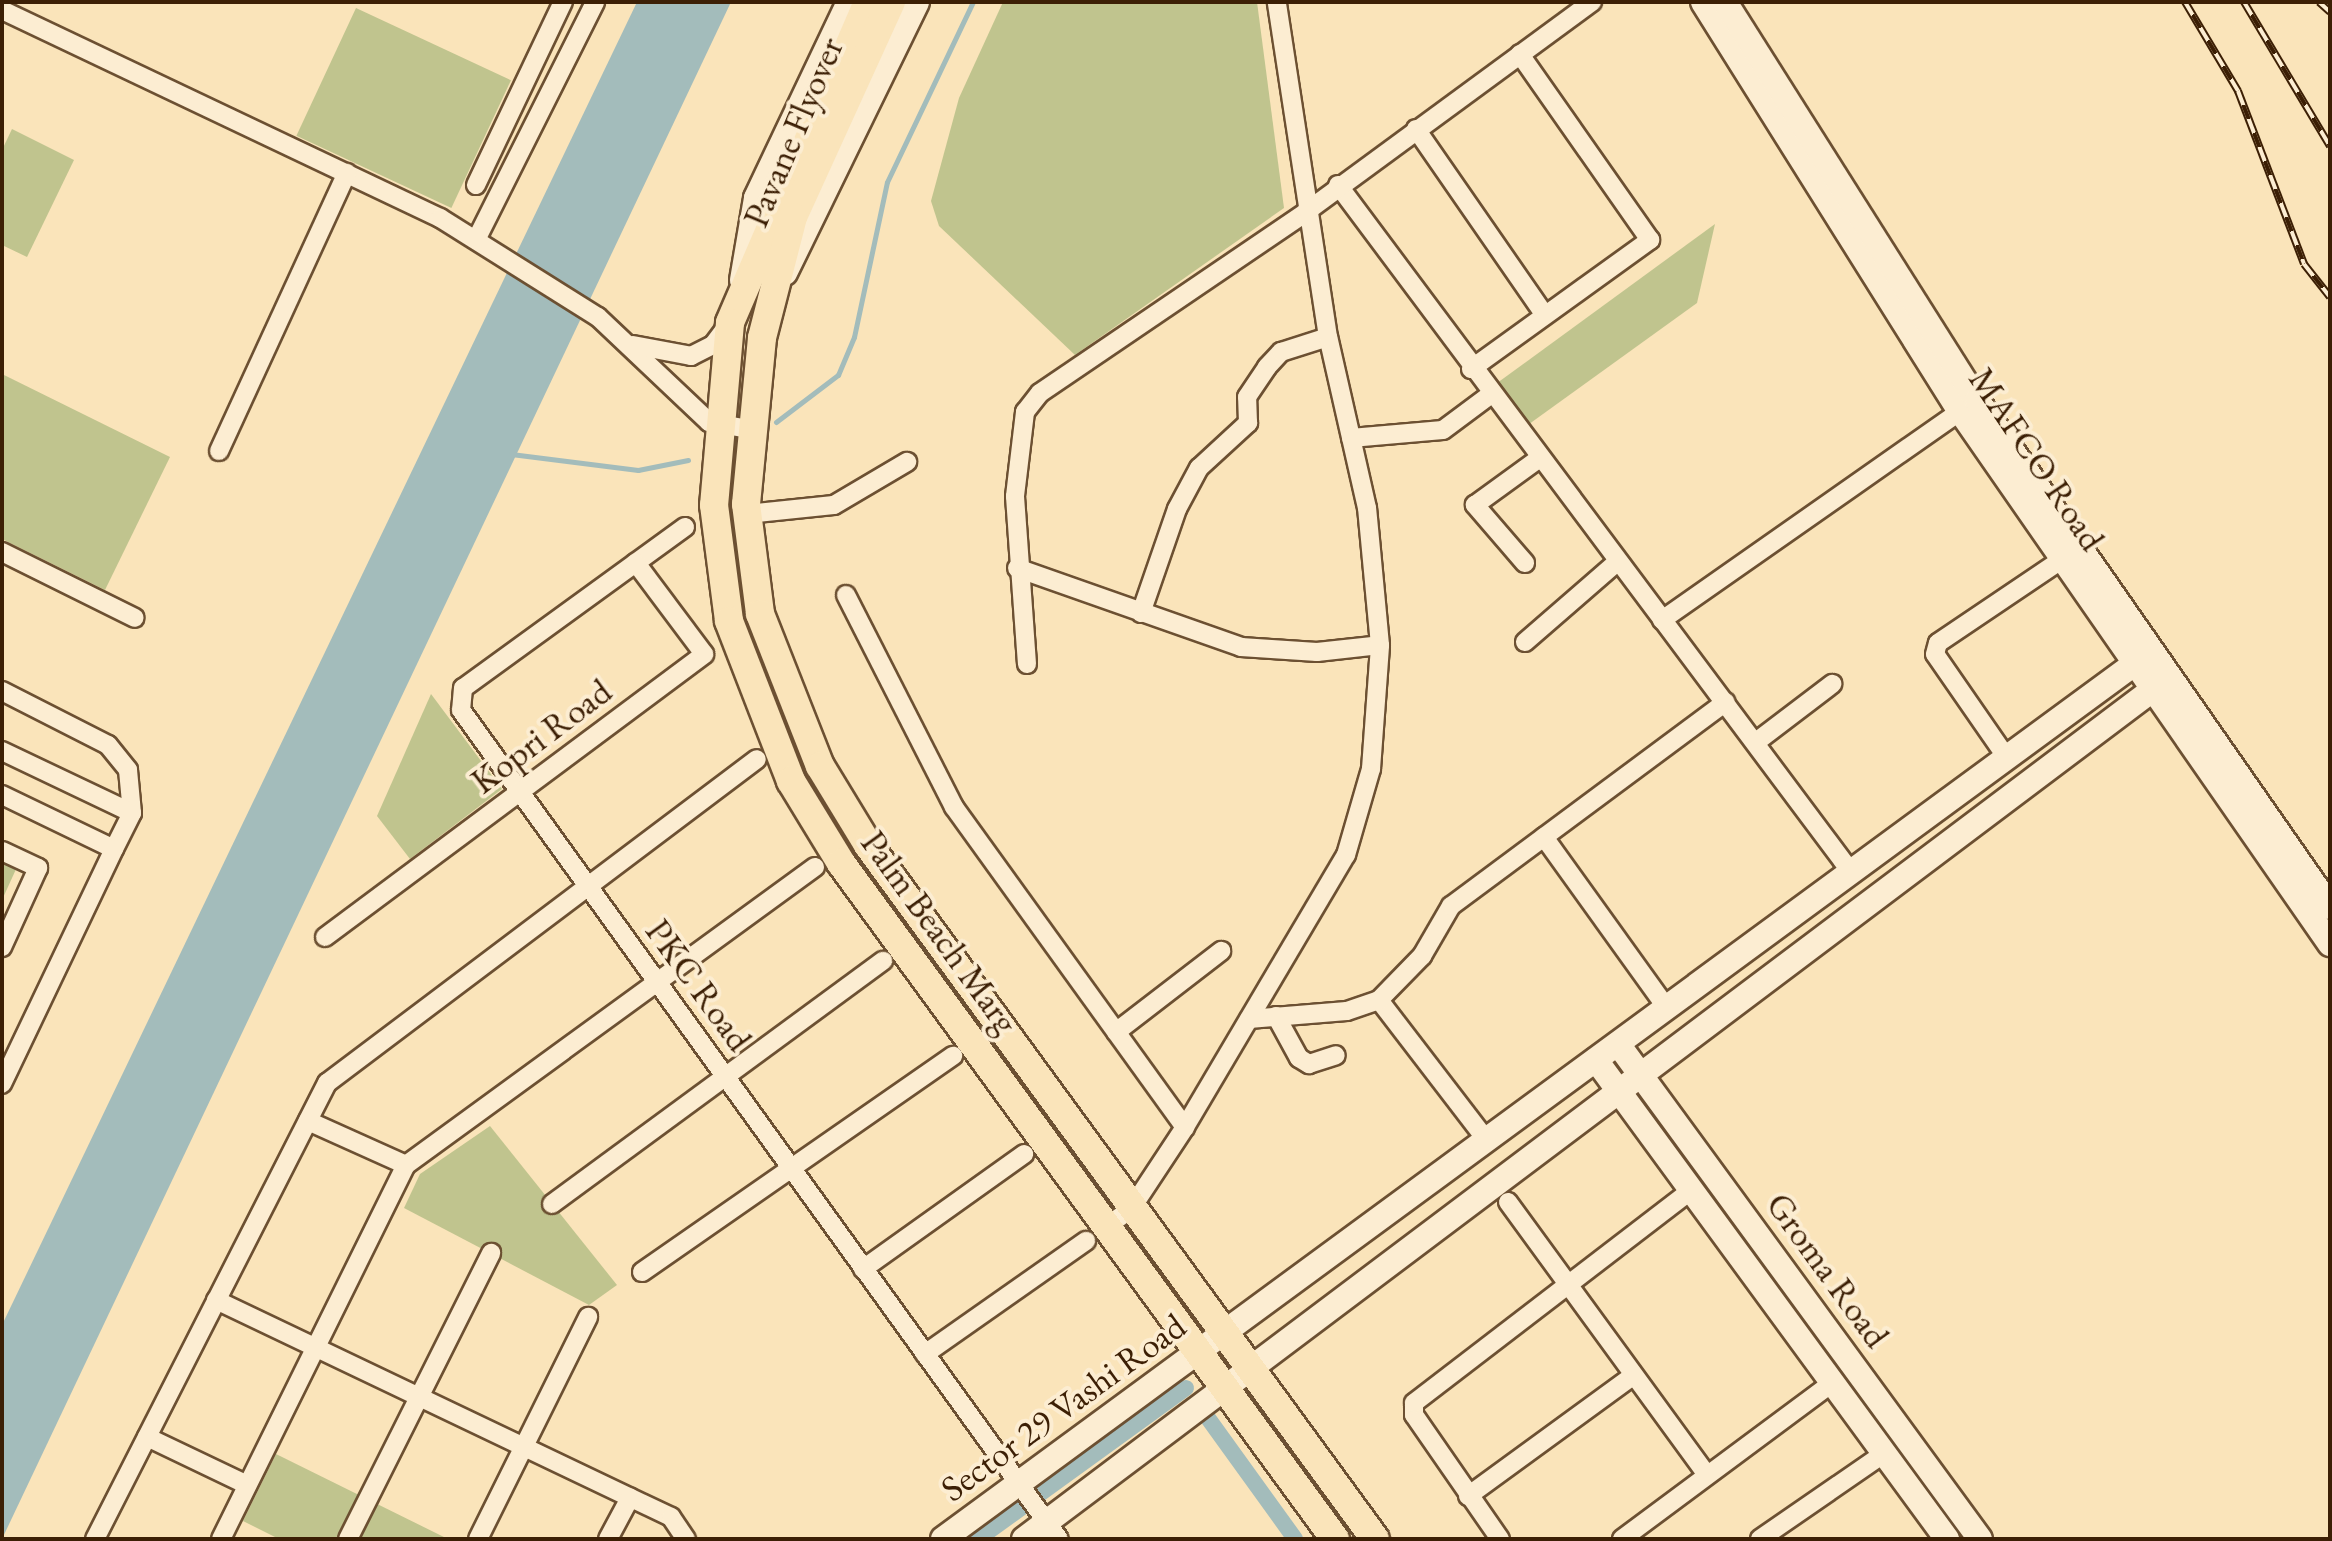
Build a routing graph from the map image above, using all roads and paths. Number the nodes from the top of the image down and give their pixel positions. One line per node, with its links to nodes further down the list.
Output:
1 (563, 2): 15 (street)
2 (595, 2): 19 (street)
3 (849, 2): 20 (main road)
4 (868, 2): 18 (main road, Pavane Flyover)
5 (891, 2): 18 (main road, Pavane Flyover)
6 (917, 2): 21 (main road)
7 (1277, 2): 17 (street)
8 (1592, 2): 12 (street)
9 (1703, 2): 28 (main road, MAFCO Road)
10 (1725, 2): 28 (main road, MAFCO Road)
11 (2, 10): 14 (street)
12 (1520, 54): 13 (street); 22 (street)
13 (1416, 129): 16 (street); 22 (street)
14 (347, 173): 19 (street); 32 (street)
15 (476, 185)
16 (1338, 185): 17 (street); 26 (street)
17 (1306, 212): 24 (street); 42 (street)
18 (784, 213): 20 (main road, Pavane Flyover); 21 (main road, Pavane Flyover)
19 (480, 243): 25 (street)
20 (741, 282): 23 (main road, Palm Beach Marg)
21 (773, 295): 30 (main road, Palm Beach Marg)
22 (1545, 315): 26 (street)
23 (730, 323): 25 (street); 29 (main road, Palm Beach Marg)
24 (1328, 337): 31 (street); 44 (street)
25 (627, 342): 29 (street)
26 (1471, 369): 27 (street)
27 (1490, 395): 31 (street); 33 (street)
28 (1968, 406): 38 (main road, MAFCO Road); 46 (street); 49 (main road, MAFCO Road)
29 (717, 427): 30 (street); 99 (main road, Palm Beach Marg)
30 (749, 429): 35 (main road, Palm Beach Marg)
31 (1351, 438): 48 (street)
32 (219, 451)
33 (1537, 460): 39 (street); 41 (street)
34 (907, 462): 35 (street)
35 (747, 514): 98 (main road, Palm Beach Marg)
36 (685, 527): 40 (street, PKC Road)
37 (2, 552): 45 (street)
38 (2061, 560): 49 (main road, MAFCO Road); 57 (street)
39 (1617, 562): 46 (street); 47 (street)
40 (636, 563): 59 (street, PKC Road); 59 (street, Kopri Road)
41 (1525, 563)
42 (1017, 568): 44 (street); 50 (street)
43 (846, 595): 79 (street)
44 (1141, 613): 48 (street)
45 (135, 618)
46 (1662, 620): 54 (street)
47 (1525, 642)
48 (1380, 645): 78 (street)
49 (2140, 659): 52 (main road, MAFCO Road); 57 (main road, Sector 29 Vashi Road)
50 (1027, 664)
51 (1832, 684): 55 (street)
52 (2159, 685): 68 (main road, MAFCO Road); 70 (main road, MAFCO Road); 85 (main road, Sector 29 Vashi Road)
53 (2, 691): 61 (street)
54 (1726, 702): 55 (street); 62 (street)
55 (1756, 742): 66 (street)
56 (2, 751): 61 (street)
57 (2007, 758): 66 (main road, Sector 29 Vashi Road)
58 (757, 759): 67 (street)
59 (520, 791): 67 (street, PKC Road); 69 (street, Kopri Road)
60 (2, 795): 63 (street)
61 (132, 813): 63 (street)
62 (1544, 837): 75 (street); 76 (street)
63 (114, 849): 81 (street)
64 (2, 851): 71 (street)
65 (815, 867): 74 (street)
66 (1851, 872): 76 (main road, Sector 29 Vashi Road)
67 (588, 886): 74 (street, PKC Road); 89 (street)
68 (2330, 907)
69 (325, 937)
70 (2330, 944)
71 (2, 947)
72 (1221, 951): 79 (street)
73 (883, 961): 86 (street)
74 (658, 983): 86 (street, PKC Road); 93 (street)
75 (1379, 1000): 77 (street); 91 (street)
76 (1667, 1008): 80 (main road, Sector 29 Vashi Road)
77 (1276, 1016): 78 (street); 82 (street)
78 (1249, 1019): 90 (street)
79 (1116, 1032): 90 (street)
80 (1618, 1044): 84 (main road, Sector 29 Vashi Road); 85 (main road, Groma Road)
81 (9, 1048): 87 (street)
82 (1336, 1055)
83 (953, 1056): 94 (street)
84 (1596, 1060): 88 (main road, Groma Road); 91 (main road, Sector 29 Vashi Road)
85 (1639, 1073): 88 (main road, Sector 29 Vashi Road); 138 (main road, Groma Road)
86 (725, 1077): 94 (street, PKC Road); 97 (street)
87 (2, 1084)
88 (1617, 1089): 95 (main road, Groma Road); 110 (main road, Sector 29 Vashi Road)
89 (308, 1121): 93 (street); 104 (street)
90 (1185, 1127): 98 (street)
91 (1487, 1141): 106 (main road, Sector 29 Vashi Road)
92 (1024, 1154): 101 (street)
93 (406, 1165): 107 (street)
94 (794, 1172): 101 (street, PKC Road); 102 (street)
95 (1692, 1190): 103 (street); 112 (main road, Groma Road)
96 (1508, 1202): 103 (street)
97 (552, 1204)
98 (1131, 1209): 99 (street); 106 (main road, Palm Beach Marg)
99 (1096, 1234): 108 (main road, Palm Beach Marg); 109 (street)
100 (491, 1253): 114 (street)
101 (863, 1269): 109 (street, PKC Road)
102 (642, 1272)
103 (1566, 1283): 111 (street); 121 (street)
104 (216, 1300): 107 (street); 115 (street)
105 (588, 1317): 116 (street)
106 (1226, 1333): 108 (main road, Sector 29 Vashi Road); 110 (main road, Palm Beach Marg)
107 (315, 1348): 114 (street); 120 (street)
108 (1198, 1353): 113 (main road, Palm Beach Marg); 119 (main road, Sector 29 Vashi Road)
109 (925, 1354): 119 (street, PKC Road)
110 (1248, 1364): 113 (main road, Sector 29 Vashi Road); 133 (main road, Palm Beach Marg)
111 (1634, 1375): 118 (street); 121 (street)
112 (1832, 1383): 117 (main road, Groma Road); 118 (street)
113 (1221, 1385): 123 (main road, Sector 29 Vashi Road); 132 (main road, Palm Beach Marg)
114 (420, 1398): 116 (street); 126 (street)
115 (147, 1437): 120 (street); 124 (street)
116 (524, 1447): 122 (street); 127 (street)
117 (1886, 1452): 136 (street); 137 (main road, Groma Road)
118 (1706, 1474): 135 (street)
119 (1018, 1484): 123 (street, PKC Road); 130 (main road, Sector 29 Vashi Road)
120 (247, 1485): 125 (street)
121 (1468, 1496): 134 (street)
122 (630, 1498): 128 (street); 129 (street)
123 (1053, 1531): 131 (main road, Sector 29 Vashi Road)
124 (95, 1539)
125 (221, 1539)
126 (348, 1539)
127 (478, 1539)
128 (608, 1539)
129 (686, 1539)
130 (943, 1539)
131 (1024, 1539)
132 (1335, 1539)
133 (1375, 1539)
134 (1500, 1539)
135 (1622, 1539)
136 (1760, 1539)
137 (1947, 1539)
138 (1980, 1539)

